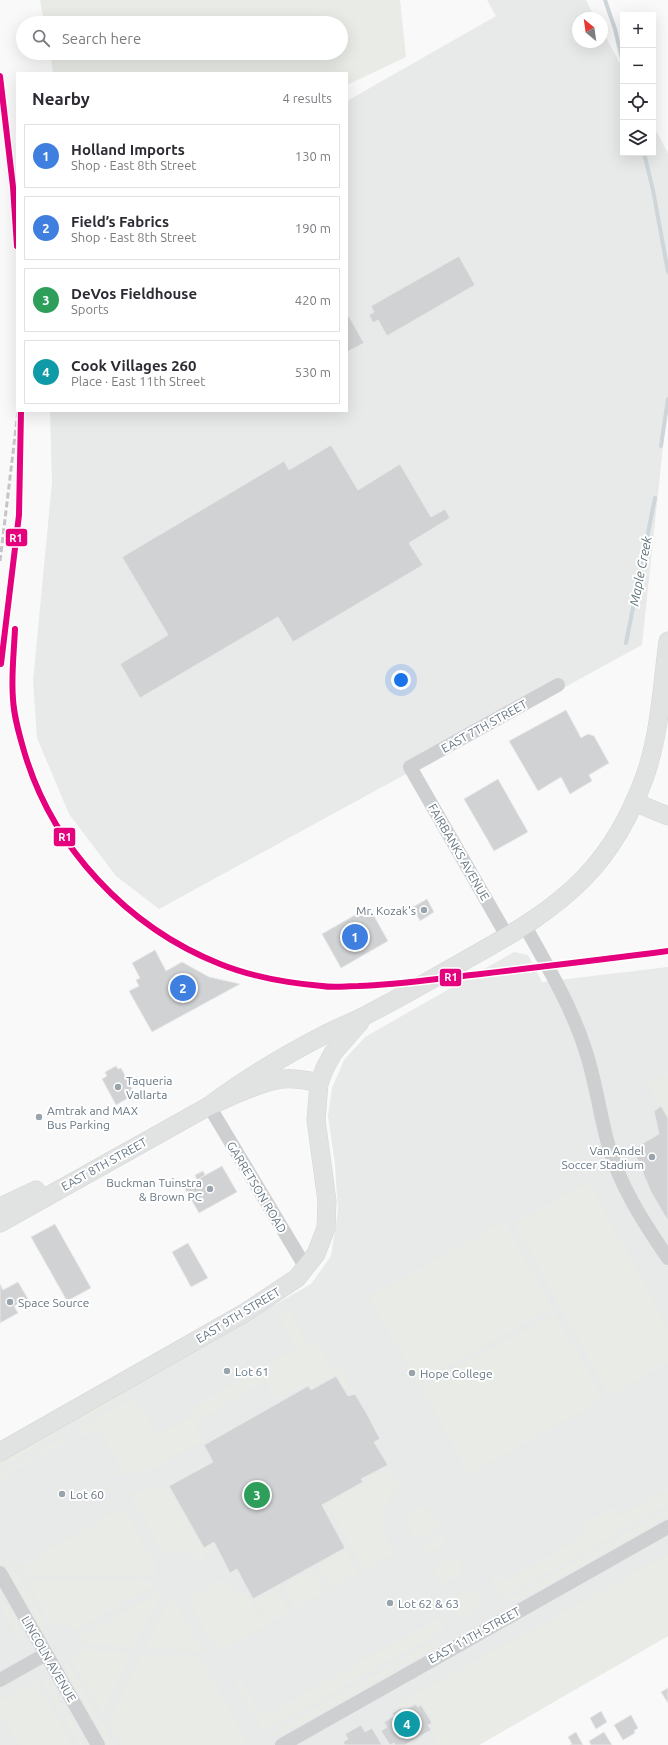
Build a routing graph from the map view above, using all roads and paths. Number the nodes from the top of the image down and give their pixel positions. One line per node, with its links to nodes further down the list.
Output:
1 (668, 641): 4 (main road, EAST 8TH STREET)
2 (558, 685): 3 (street, EAST 7TH STREET)
3 (410, 767): 7 (street, FAIRBANKS AVENUE)
4 (634, 802): 5 (main road); 6 (main road, EAST 8TH STREET)
5 (668, 816)
6 (525, 926): 7 (main road, EAST 8TH STREET); 14 (street)
7 (507, 936): 8 (main road, EAST 8TH STREET)
8 (368, 1014): 9 (main road, EAST 8TH STREET); 10 (main road, EAST 8TH STREET)
9 (319, 1083): 10 (main road, EAST 8TH STREET); 15 (main road, EAST 9TH STREET)
10 (209, 1106): 11 (main road, EAST 8TH STREET); 15 (street, GARRETSON ROAD)
11 (79, 1178): 12 (main road); 13 (main road, EAST 8TH STREET)
12 (0, 1207)
13 (0, 1223)
14 (668, 1258)
15 (306, 1268): 16 (main road, EAST 9TH STREET)
16 (0, 1452)
17 (668, 1527): 22 (street, EAST 11TH STREET)
18 (0, 1573): 19 (street, LINCOLN AVENUE)
19 (46, 1654): 20 (street); 21 (street, LINCOLN AVENUE)
20 (0, 1680)
21 (98, 1745)
22 (282, 1745)

